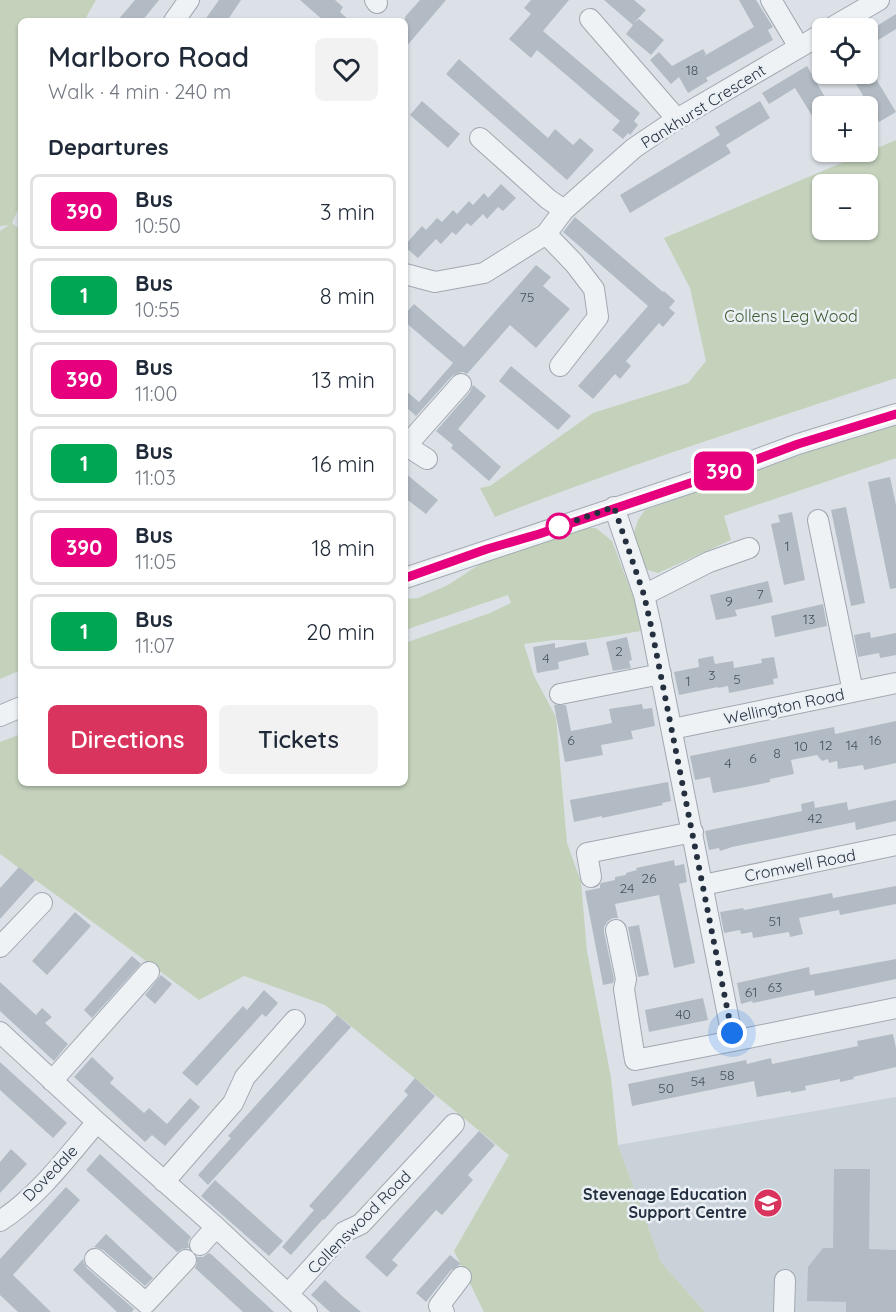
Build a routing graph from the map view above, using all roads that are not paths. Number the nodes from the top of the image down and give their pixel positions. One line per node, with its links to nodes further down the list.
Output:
1 (189, 0): 4 (street)
2 (771, 0): 8 (street)
3 (879, 0): 5 (street)
4 (176, 18)
5 (848, 18)
6 (590, 19): 9 (street)
7 (812, 40): 8 (street, Pankhurst Crescent)
8 (799, 47): 9 (street, Pankhurst Crescent)
9 (677, 119): 11 (street, Pankhurst Crescent)
10 (480, 138): 11 (street)
11 (564, 210): 12 (street, Pankhurst Crescent)
12 (546, 234): 13 (street, Pankhurst Crescent); 14 (street)
13 (408, 275)
14 (560, 366)
15 (460, 384): 17 (street)
16 (896, 414): 20 (street)
17 (408, 443)
18 (408, 446): 19 (street)
19 (427, 459)
20 (614, 507): 23 (street); 24 (street)
21 (818, 520): 27 (street)
22 (749, 548): 24 (street)
23 (408, 577)
24 (644, 595): 25 (street)
25 (661, 674): 28 (street); 31 (street)
26 (896, 683): 27 (street, Wellington Road)
27 (853, 692): 31 (street, Wellington Road)
28 (560, 694)
29 (18, 708): 30 (street)
30 (0, 716)
31 (672, 729): 32 (street)
32 (693, 832): 34 (street); 35 (street)
33 (896, 846): 35 (street, Cromwell Road)
34 (591, 877)
35 (703, 885): 43 (street)
36 (42, 903): 38 (street)
37 (616, 930): 43 (street)
38 (0, 947)
39 (149, 972): 44 (street)
40 (896, 1008): 43 (street)
41 (295, 1020): 47 (street)
42 (1, 1035): 44 (street)
43 (733, 1041)
44 (52, 1081): 45 (street)
45 (97, 1122): 47 (street); 48 (street, Dovedale)
46 (454, 1124): 55 (street, Collenswood Road)
47 (164, 1182): 49 (street)
48 (0, 1221)
49 (216, 1227): 50 (street); 55 (street)
50 (200, 1245)
51 (95, 1258): 52 (street)
52 (186, 1260)
53 (461, 1277): 57 (street)
54 (784, 1280): 58 (street)
55 (288, 1294): 56 (street)
56 (307, 1312)
57 (444, 1312)
58 (784, 1312)

